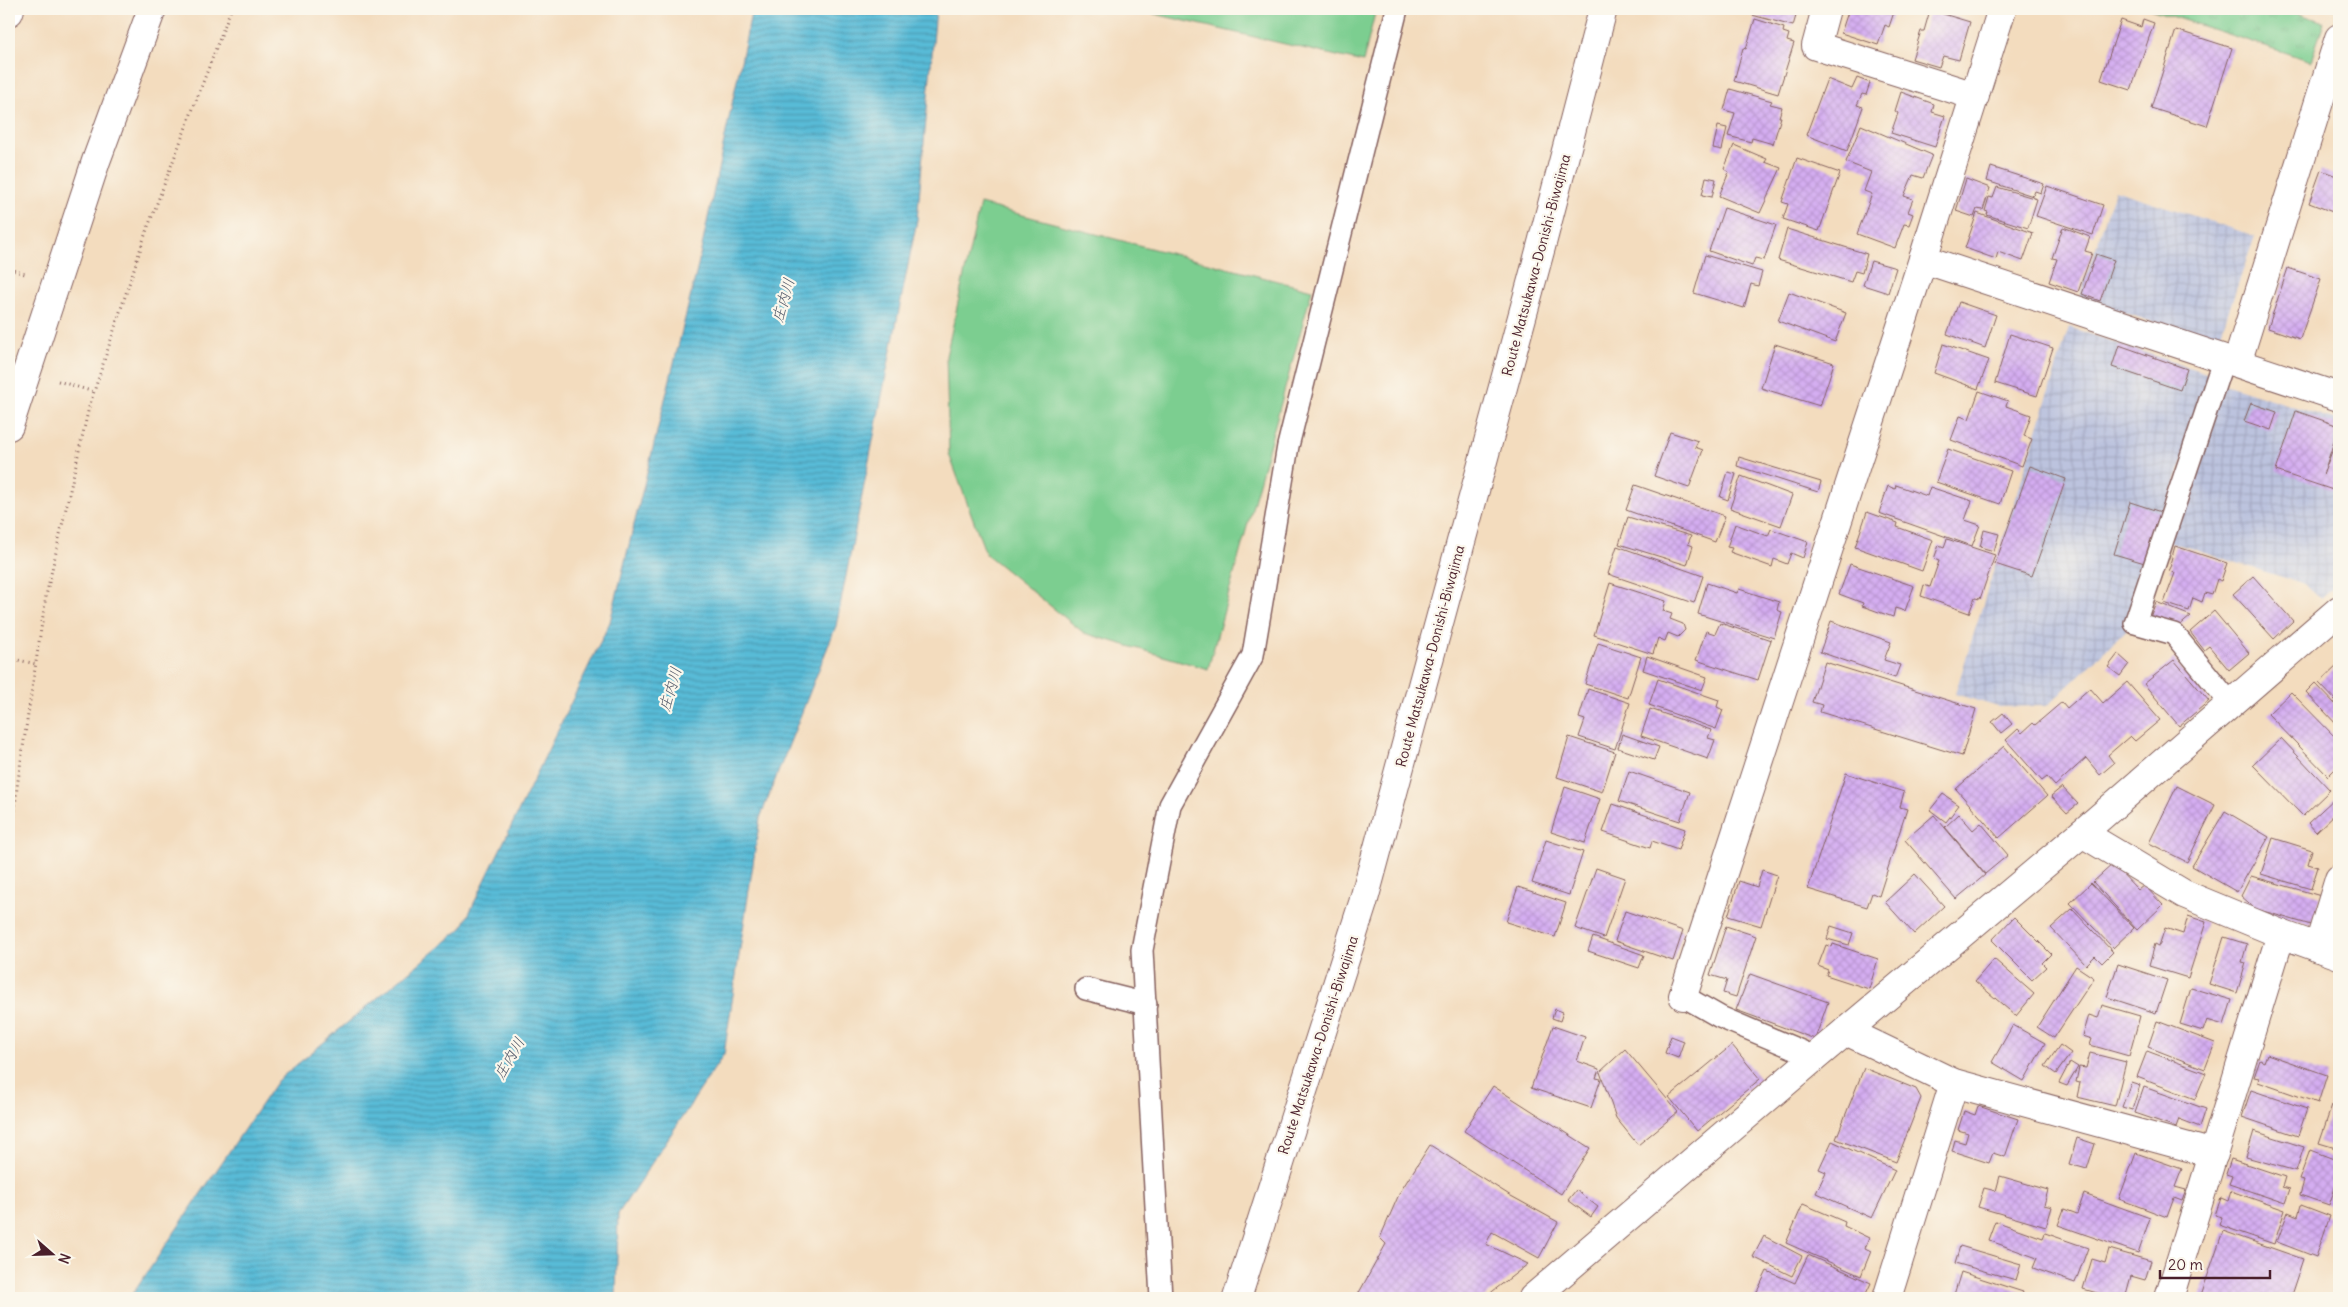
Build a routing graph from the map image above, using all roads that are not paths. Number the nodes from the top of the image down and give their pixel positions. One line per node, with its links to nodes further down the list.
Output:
1 (152, 9): 11 (street)
2 (1397, 9): 20 (lane)
3 (1603, 9): 26 (street, Route Matsukawa-Donishi-Biwajima)
4 (1826, 9): 7 (street)
5 (2002, 9): 7 (street)
6 (2339, 38): 9 (street)
7 (1975, 96): 8 (street)
8 (1923, 259): 9 (street); 19 (street)
9 (2230, 360): 10 (street); 13 (lane)
10 (2339, 397)
11 (9, 426)
12 (2339, 610): 13 (street)
13 (2231, 704): 14 (street)
14 (2082, 833): 16 (street); 21 (street)
15 (2339, 878): 17 (street)
16 (2281, 934): 17 (street); 24 (street)
17 (2329, 952)
18 (1086, 989): 20 (lane)
19 (1683, 996): 22 (lane)
20 (1146, 1004): 25 (lane)
21 (1846, 1031): 22 (street); 23 (street)
22 (1815, 1057): 27 (street)
23 (1954, 1083): 24 (street); 28 (street)
24 (2214, 1154): 29 (street)
25 (1161, 1298)
26 (1237, 1298)
27 (1533, 1298)
28 (1887, 1298)
29 (2169, 1298)

